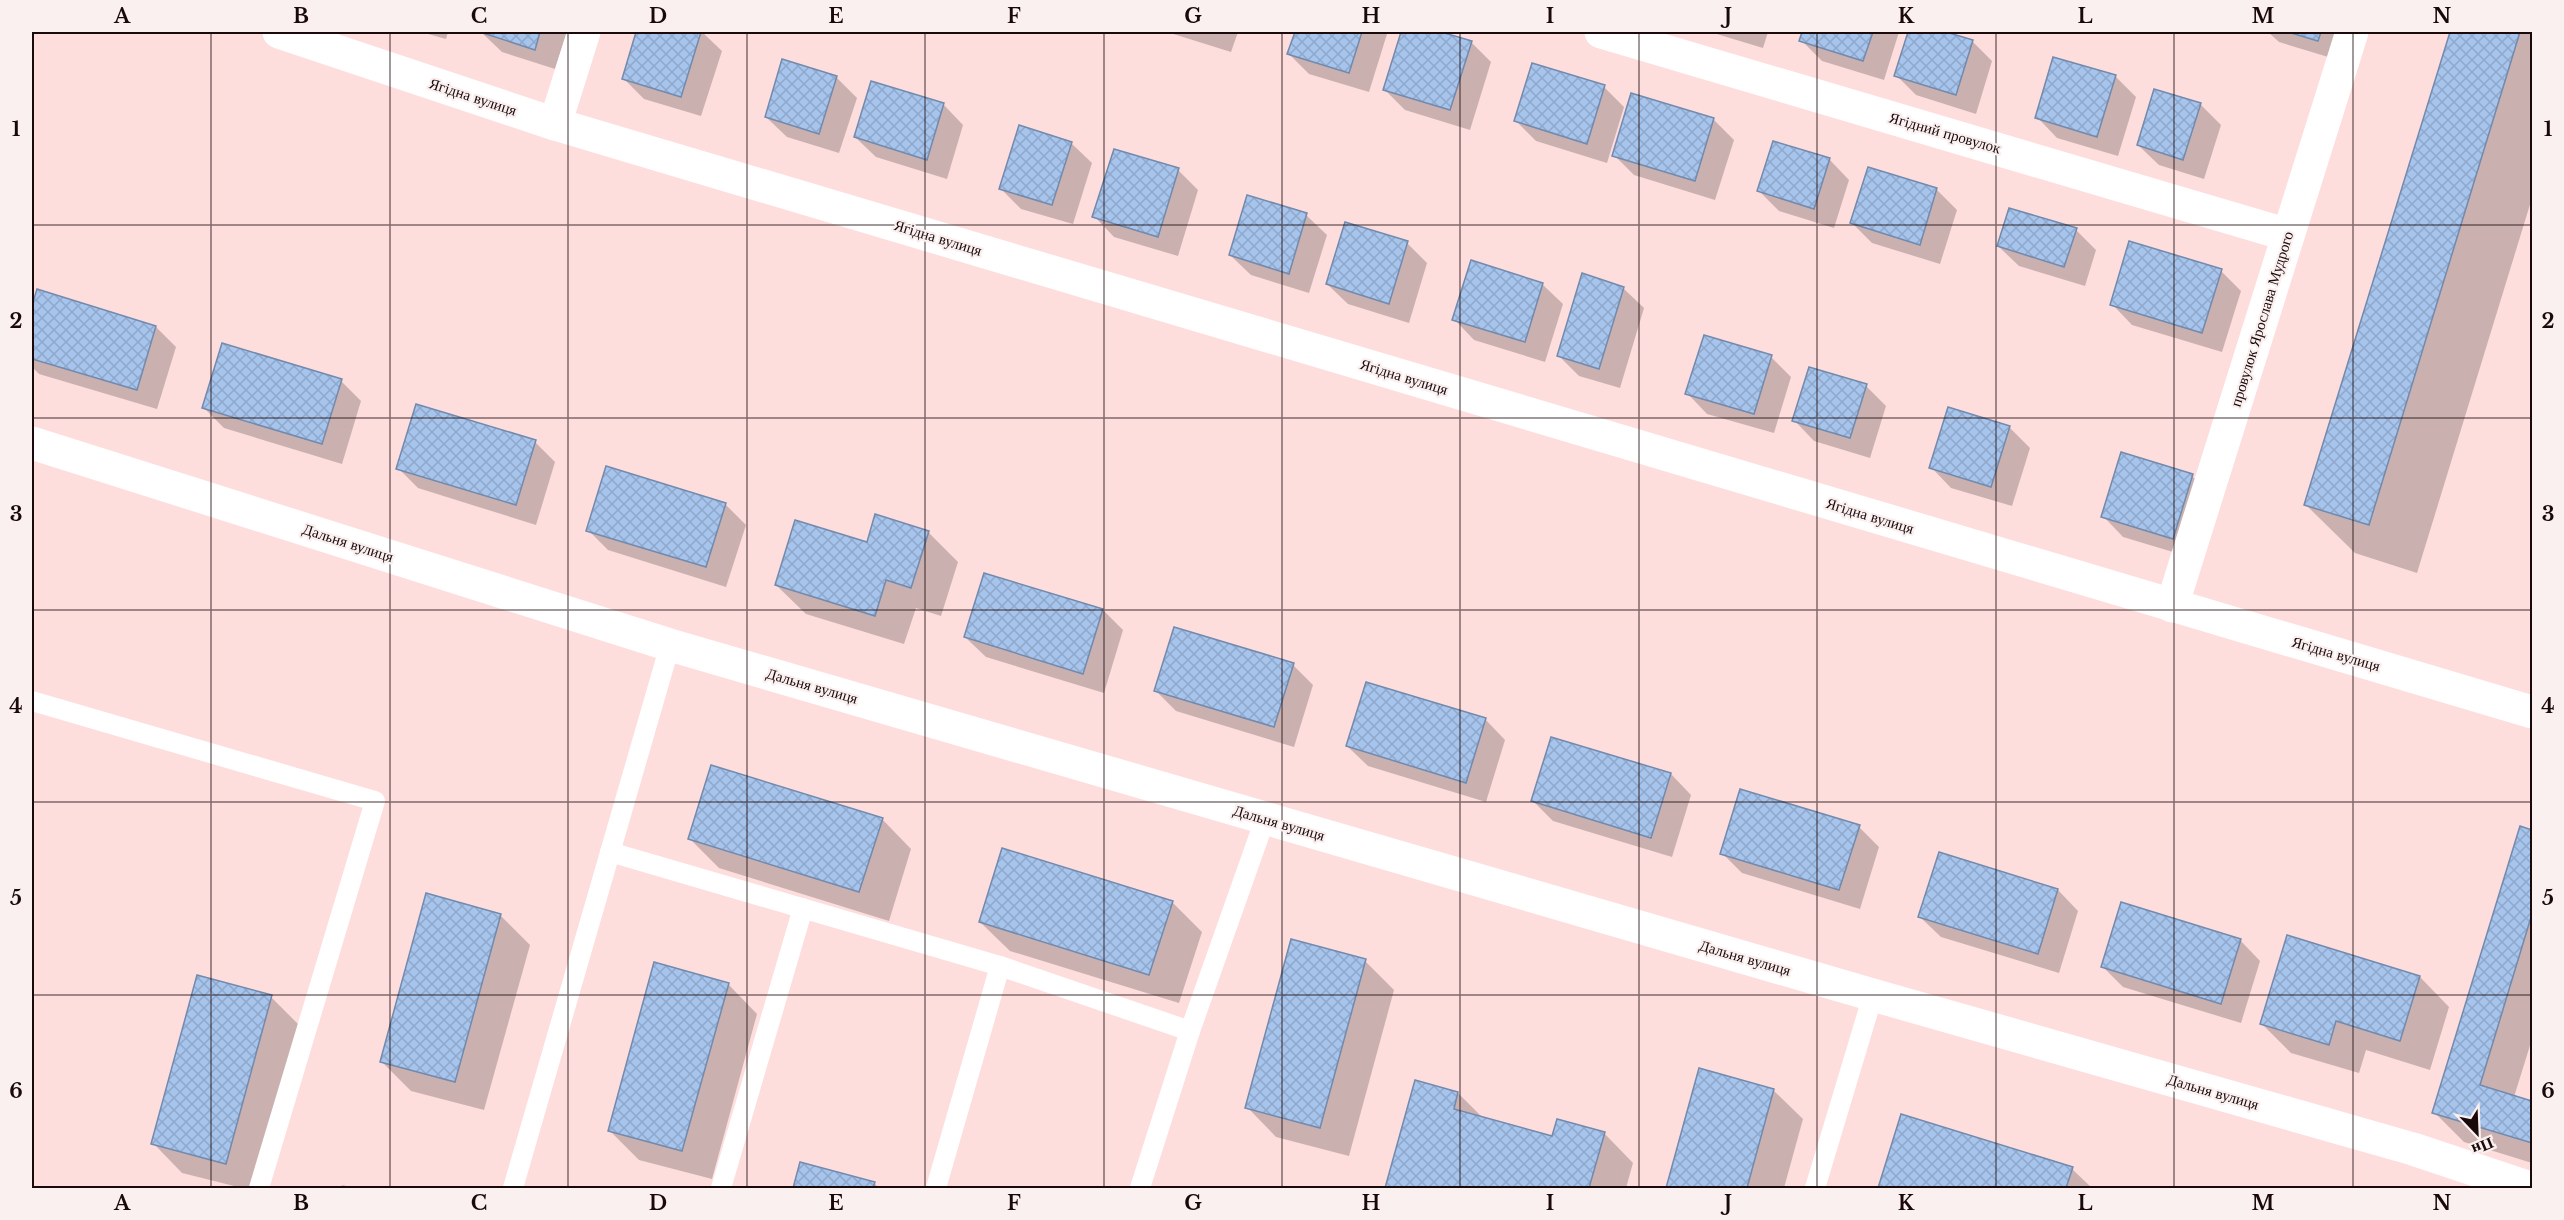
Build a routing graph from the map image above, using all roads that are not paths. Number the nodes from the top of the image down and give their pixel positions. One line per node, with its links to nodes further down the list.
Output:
1 (279, 32): 5 (street, Ягідна вулиця)
2 (584, 32): 5 (street)
3 (1601, 32): 6 (street, Ягідний провулок)
4 (2352, 32): 6 (street, провулок Ярослава Мудрого)
5 (555, 124): 8 (street, Ягідна вулиця)
6 (2288, 235): 8 (street, провулок Ярослава Мудрого)
7 (32, 443): 9 (street, Дальня вулиця)
8 (2172, 606): 11 (street, Ягідна вулиця)
9 (670, 645): 12 (street, Дальня вулиця); 13 (lane)
10 (32, 701): 19 (lane)
11 (2532, 712)
12 (1265, 819): 16 (street, Дальня вулиця); 17 (lane)
13 (610, 852): 14 (lane); 20 (lane)
14 (803, 908): 15 (lane); 21 (lane)
15 (1000, 966): 17 (lane); 22 (lane)
16 (1873, 995): 18 (street, Дальня вулиця); 24 (lane)
17 (1190, 1030): 23 (lane)
18 (2497, 1184): 25 (street, Дальня вулиця)
19 (260, 1188)
20 (513, 1188)
21 (721, 1188)
22 (936, 1188)
23 (1140, 1188)
24 (1815, 1188)
25 (2530, 1188)

